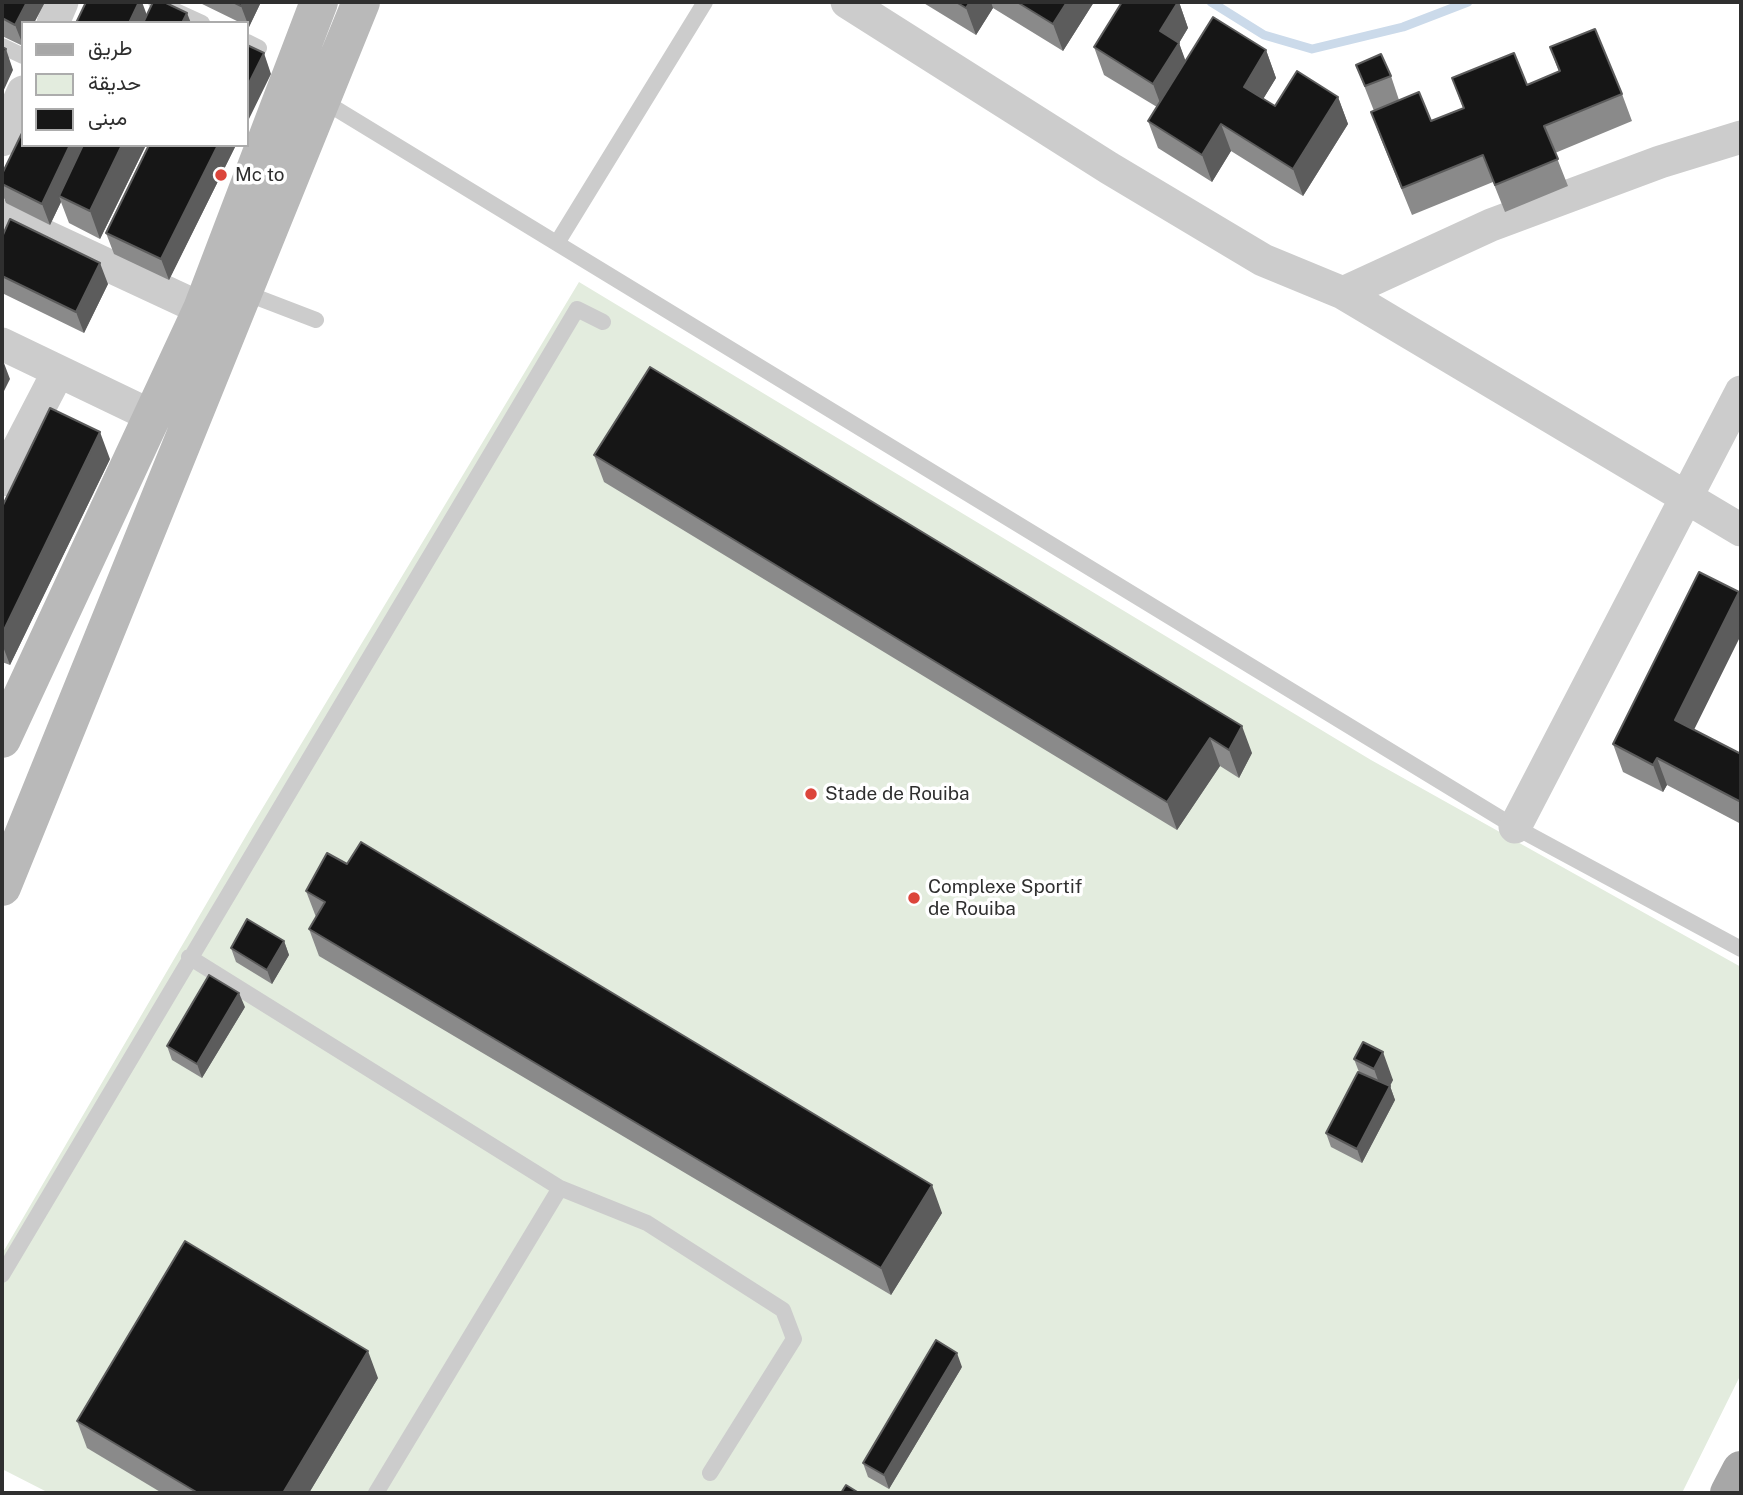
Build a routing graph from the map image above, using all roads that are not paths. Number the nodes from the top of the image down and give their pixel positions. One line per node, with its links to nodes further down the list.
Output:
1 (62, 2): 7 (street)
2 (156, 2): 8 (lane)
3 (319, 2): 19 (street)
4 (361, 2): 12 (street)
5 (705, 2): 16 (lane)
6 (847, 2): 18 (street)
7 (54, 21)
8 (198, 21)
9 (2, 46): 10 (lane)
10 (21, 55)
11 (21, 97): 14 (street)
12 (320, 99): 16 (lane); 17 (street)
13 (1741, 137): 18 (street)
14 (2, 140)
15 (2, 216): 19 (street)
16 (557, 243): 30 (lane)
17 (243, 292): 20 (lane); 25 (street)
18 (1343, 293): 27 (street)
19 (202, 309): 25 (street)
20 (316, 320)
21 (603, 322): 33 (lane)
22 (2, 344): 23 (street)
23 (58, 372): 25 (street); 26 (street)
24 (1741, 391): 27 (street)
25 (171, 422): 29 (street); 31 (street)
26 (2, 480)
27 (1686, 499): 28 (street); 30 (street)
28 (1741, 530)
29 (2, 739)
30 (1515, 827): 32 (lane)
31 (2, 887)
32 (1741, 949)
33 (189, 957): 34 (lane); 35 (lane)
34 (560, 1188): 37 (lane); 38 (lane)
35 (2, 1276)
36 (1741, 1470): 39 (main road)
37 (710, 1473)
38 (376, 1493)
39 (1730, 1493)

